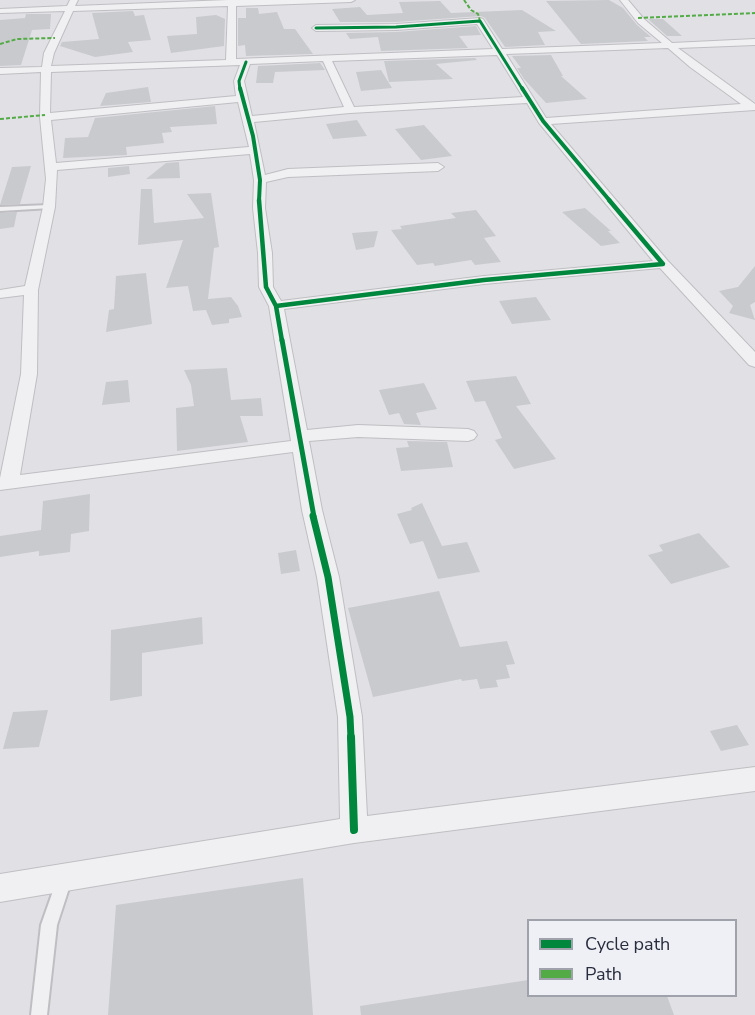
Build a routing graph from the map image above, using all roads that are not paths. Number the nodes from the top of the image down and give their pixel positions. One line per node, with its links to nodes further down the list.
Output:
1 (351, 0): 3 (street)
2 (624, 0): 8 (street)
3 (316, 1): 4 (street); 9 (street)
4 (232, 2): 5 (street); 11 (street)
5 (72, 4): 6 (street); 12 (street)
6 (0, 11)
7 (755, 42): 8 (street)
8 (670, 45): 9 (street); 16 (street)
9 (502, 53): 10 (street); 15 (street)
10 (323, 57): 11 (street); 17 (street)
11 (238, 62): 12 (street); 14 (street)
12 (46, 69): 13 (street); 18 (street)
13 (0, 71)
14 (243, 98): 18 (street); 19 (street)
15 (531, 100): 17 (street); 20 (street)
16 (753, 107): 20 (street)
17 (350, 110): 19 (street)
18 (45, 117): 22 (street)
19 (249, 119): 21 (street)
20 (543, 121): 27 (street)
21 (255, 150): 22 (street); 24 (street)
22 (52, 166): 25 (street)
23 (438, 167): 24 (street)
24 (260, 180): 30 (street)
25 (50, 207): 26 (lane); 28 (street)
26 (0, 209)
27 (663, 264): 30 (street); 31 (street)
28 (31, 290): 29 (street); 34 (street)
29 (0, 294)
30 (276, 306): 33 (street)
31 (755, 362)
32 (468, 435): 33 (street)
33 (301, 441): 34 (street); 36 (street)
34 (5, 483)
35 (755, 779): 36 (street)
36 (354, 830): 37 (street)
37 (64, 878): 38 (street); 39 (lane)
38 (0, 888)
39 (39, 1015)

